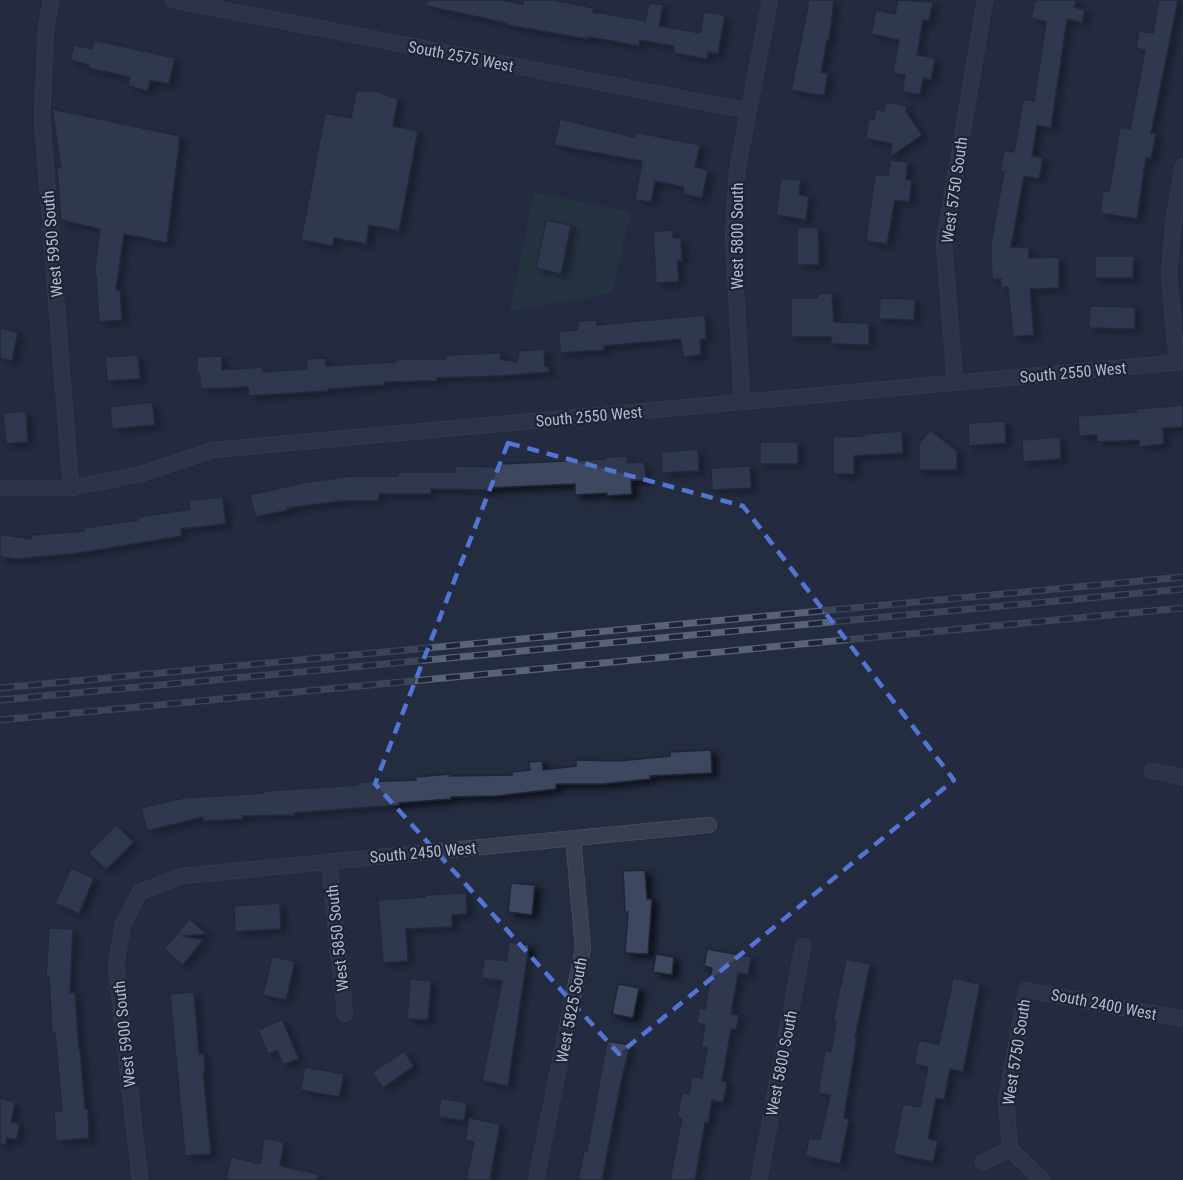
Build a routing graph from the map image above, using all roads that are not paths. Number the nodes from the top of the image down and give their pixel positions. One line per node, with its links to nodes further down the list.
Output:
1 (51, 0): 11 (street, West 5950 South)
2 (172, 0): 5 (street, South 2575 West)
3 (770, 0): 5 (street, West 5800 South)
4 (985, 0): 8 (street, West 5750 South)
5 (749, 111): 9 (street, West 5800 South)
6 (1183, 167): 7 (street)
7 (1180, 362): 8 (street, South 2550 West)
8 (955, 382): 9 (street, South 2550 West)
9 (742, 402): 11 (street, South 2550 West)
10 (0, 488): 11 (street, South 2550 West)
11 (71, 488)
12 (1152, 771): 13 (street)
13 (1183, 777)
14 (709, 825): 15 (street, South 2450 West)
15 (573, 838): 16 (street, South 2450 West); 25 (street, West 5825 South)
16 (329, 861): 17 (street, South 2450 West); 20 (street, West 5850 South)
17 (141, 892): 24 (street, West 5900 South)
18 (803, 946): 26 (street, West 5800 South)
19 (1026, 990): 21 (street, South 2400 West); 22 (street, West 5750 South)
20 (345, 1014)
21 (1183, 1019)
22 (1010, 1149): 23 (street); 27 (street)
23 (983, 1162)
24 (140, 1180)
25 (536, 1180)
26 (759, 1180)
27 (1042, 1180)

